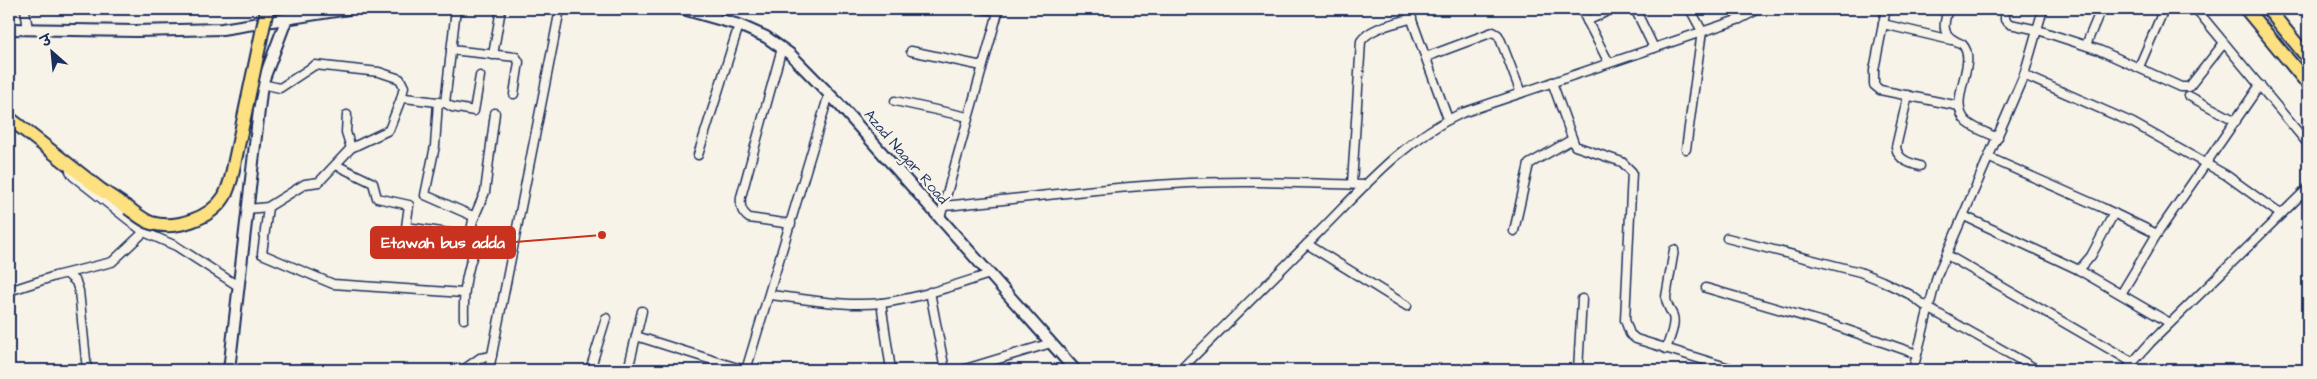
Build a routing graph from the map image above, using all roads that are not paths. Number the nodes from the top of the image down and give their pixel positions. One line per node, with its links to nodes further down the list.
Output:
1 (25, 9): 32 (street)
2 (267, 9): 79 (main road, bridge)
3 (348, 9): 26 (street)
4 (456, 9): 40 (street)
5 (501, 9): 42 (street)
6 (560, 9): 98 (street)
7 (683, 9): 30 (street, Azad Nagar Road)
8 (984, 9): 24 (street)
9 (1408, 9): 27 (street)
10 (1581, 9): 28 (street)
11 (1612, 9): 28 (street)
12 (1635, 9): 39 (street)
13 (1690, 9): 34 (street)
14 (1759, 9): 25 (street)
15 (1886, 9): 29 (street)
16 (1948, 9): 35 (street)
17 (2005, 9): 33 (street)
18 (2043, 9): 33 (street)
19 (2101, 9): 37 (street)
20 (2164, 9): 47 (street)
21 (2196, 9): 36 (street)
22 (2246, 9): 52 (main road)
23 (2268, 9): 44 (main road)
24 (998, 10): 46 (street)
25 (1749, 11): 34 (street)
26 (287, 18): 32 (street); 51 (street)
27 (1412, 18): 43 (street); 80 (street)
28 (1587, 21): 45 (street)
29 (1883, 24): 35 (street); 57 (street)
30 (739, 25): 38 (street, Azad Nagar Road); 74 (street)
31 (9, 29): 32 (street)
32 (28, 30)
33 (2038, 30): 37 (street); 48 (street)
34 (1702, 31): 39 (street); 73 (street)
35 (1951, 40): 62 (street)
36 (2224, 42): 47 (street); 53 (street)
37 (2086, 45): 47 (street)
38 (782, 48): 56 (street, Azad Nagar Road); 91 (street)
39 (1654, 48): 45 (street)
40 (451, 50): 42 (street); 61 (street)
41 (911, 51): 46 (street)
42 (494, 55): 55 (street)
43 (1426, 56): 54 (street); 67 (street)
44 (2308, 58)
45 (1609, 63): 50 (street)
46 (982, 66): 65 (street)
47 (2139, 68)
48 (2024, 75): 69 (street); 77 (street)
49 (480, 76): 61 (street)
50 (1552, 82): 54 (street); 70 (street)
51 (262, 84): 59 (street); 85 (street)
52 (2308, 84)
53 (2260, 86): 68 (street); 71 (street)
54 (1521, 93): 67 (street)
55 (514, 94)
56 (829, 94): 90 (street, Azad Nagar Road); 91 (street)
57 (1908, 95): 62 (street); 78 (street)
58 (2189, 96): 68 (street)
59 (400, 99): 61 (street); 72 (street)
60 (894, 101): 65 (street)
61 (441, 102): 89 (street)
62 (1959, 106): 69 (street)
63 (496, 113): 89 (street)
64 (347, 115): 72 (street)
65 (968, 117): 83 (street)
66 (9, 118): 79 (main road)
67 (1448, 119): 81 (street)
68 (2236, 121): 77 (street)
69 (1998, 138): 75 (street)
70 (1571, 140): 92 (street); 122 (street)
71 (2308, 144)
72 (351, 148): 76 (street)
73 (1686, 149)
74 (698, 155)
75 (1990, 158): 86 (street); 88 (street)
76 (336, 165): 84 (street); 95 (street)
77 (2206, 165): 87 (street); 94 (street)
78 (1920, 166)
79 (72, 168): 93 (street)
80 (1352, 184): 81 (street); 83 (street)
81 (1366, 184): 99 (street)
82 (2308, 188): 87 (street)
83 (943, 206): 90 (street)
84 (268, 207): 85 (street); 109 (street)
85 (247, 209): 105 (street)
86 (2114, 213): 94 (street); 102 (street)
87 (2280, 214): 119 (street)
88 (1964, 216): 101 (street); 102 (street)
89 (475, 217): 95 (street)
90 (940, 218): 104 (street, Azad Nagar Road)
91 (792, 224): 111 (street)
92 (1514, 231)
93 (144, 232): 103 (street); 105 (street)
94 (2157, 234): 110 (street)
95 (470, 236): 96 (street)
96 (480, 237): 98 (street); 109 (street)
97 (1727, 238): 115 (street)
98 (514, 242): 124 (street)
99 (1307, 244): 114 (street); 138 (street)
100 (1674, 250): 122 (street)
101 (1947, 255): 115 (street); 125 (street)
102 (2079, 270): 110 (street)
103 (67, 274): 107 (street); 127 (street)
104 (990, 274): 108 (street); 121 (street, Azad Nagar Road)
105 (238, 286): 128 (street)
106 (1706, 288): 123 (street)
107 (9, 291)
108 (930, 292): 113 (street); 135 (street)
109 (463, 293): 118 (street)
110 (2121, 294): 119 (street)
111 (770, 295): 113 (street); 133 (street)
112 (1582, 298): 139 (street)
113 (881, 303): 134 (street)
114 (1407, 306)
115 (1928, 308): 123 (street); 142 (street)
116 (642, 312): 120 (street)
117 (606, 318): 131 (street)
118 (464, 319)
119 (2170, 324): 125 (street)
120 (636, 336): 132 (street); 133 (street)
121 (1051, 343): 136 (street); 137 (street, Azad Nagar Road)
122 (1666, 349): 126 (street)
123 (1917, 354): 141 (street)
124 (492, 356): 129 (street); 130 (street)
125 (2132, 362): 143 (street)
126 (1708, 366): 140 (street)
127 (88, 370)
128 (229, 370)
129 (463, 370)
130 (489, 370)
131 (590, 370)
132 (628, 370)
133 (745, 370)
134 (891, 370)
135 (945, 370)
136 (962, 370)
137 (1074, 370)
138 (1180, 370)
139 (1578, 370)
140 (1736, 370)
141 (1913, 370)
142 (2038, 370)
143 (2126, 370)

